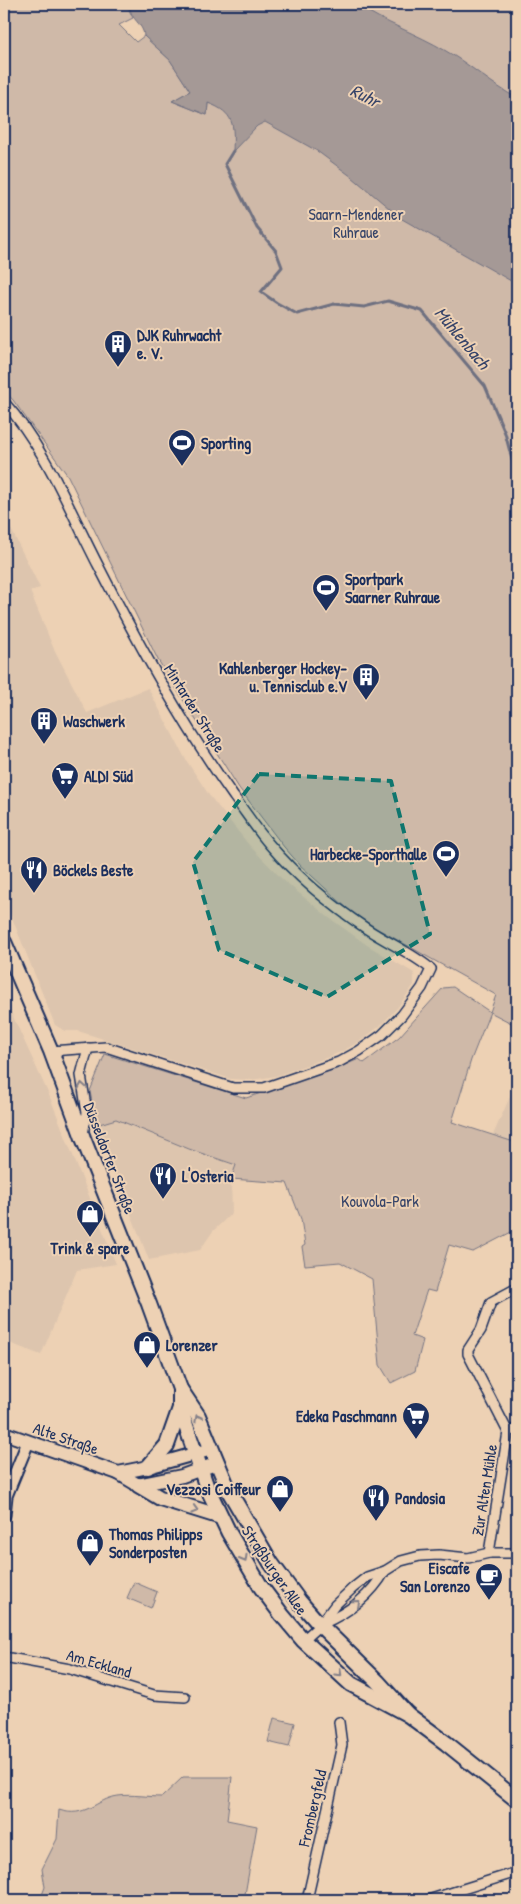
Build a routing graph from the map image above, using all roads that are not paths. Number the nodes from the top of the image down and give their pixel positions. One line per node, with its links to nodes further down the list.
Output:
1 (4, 402): 3 (street, Mintarder Straße)
2 (4, 942): 4 (main road, Düsseldorfer Straße)
3 (88, 1048): 4 (street); 5 (street, one-way to 3)
4 (51, 1051): 5 (main road, Düsseldorfer Straße)
5 (83, 1138): 7 (main road, Düsseldorfer Straße)
6 (517, 1288): 10 (street, Zur Alten Mühle)
7 (180, 1389): 8 (main road, Düsseldorfer Straße); 13 (main road, Düsseldorfer Straße, one-way to 7)
8 (180, 1408): 14 (main road, Düsseldorfer Straße); 16 (main road)
9 (517, 1428): 10 (street, Zur Alten Mühle)
10 (508, 1432): 24 (street, Zur Alten Mühle)
11 (4, 1433): 12 (main road, Alte Straße)
12 (28, 1442): 18 (main road, Alte Straße); 21 (street)
13 (212, 1449): 14 (main road, Alte Straße); 15 (main road, Straßburger Allee)
14 (196, 1454): 16 (main road, Alte Straße); 17 (main road, Straßburger Allee)
15 (218, 1463): 17 (main road); 27 (main road, Straßburger Allee)
16 (148, 1468): 18 (main road, Alte Straße)
17 (201, 1469): 20 (main road); 23 (main road, Straßburger Allee)
18 (118, 1473): 20 (main road, Alte Straße)
19 (4, 1478): 21 (street)
20 (138, 1485): 23 (main road, one-way to 23)
21 (6, 1496): 22 (street)
22 (4, 1516)
23 (221, 1517): 28 (main road, Straßburger Allee, one-way to 28)
24 (489, 1553): 25 (street); 26 (street)
25 (517, 1553)
26 (385, 1571): 27 (street, one-way to 26); 27 (street)
27 (320, 1625): 28 (street); 31 (main road, Straßburger Allee)
28 (303, 1640): 31 (main road, Straßburger Allee, one-way to 31)
29 (4, 1657): 30 (street, Am Eckland)
30 (185, 1697)
31 (407, 1714): 33 (main road, Straßburger Allee)
32 (339, 1722): 35 (street, Frombergfeld)
33 (517, 1800)
34 (517, 1872): 36 (street)
35 (307, 1900)
36 (428, 1900)

